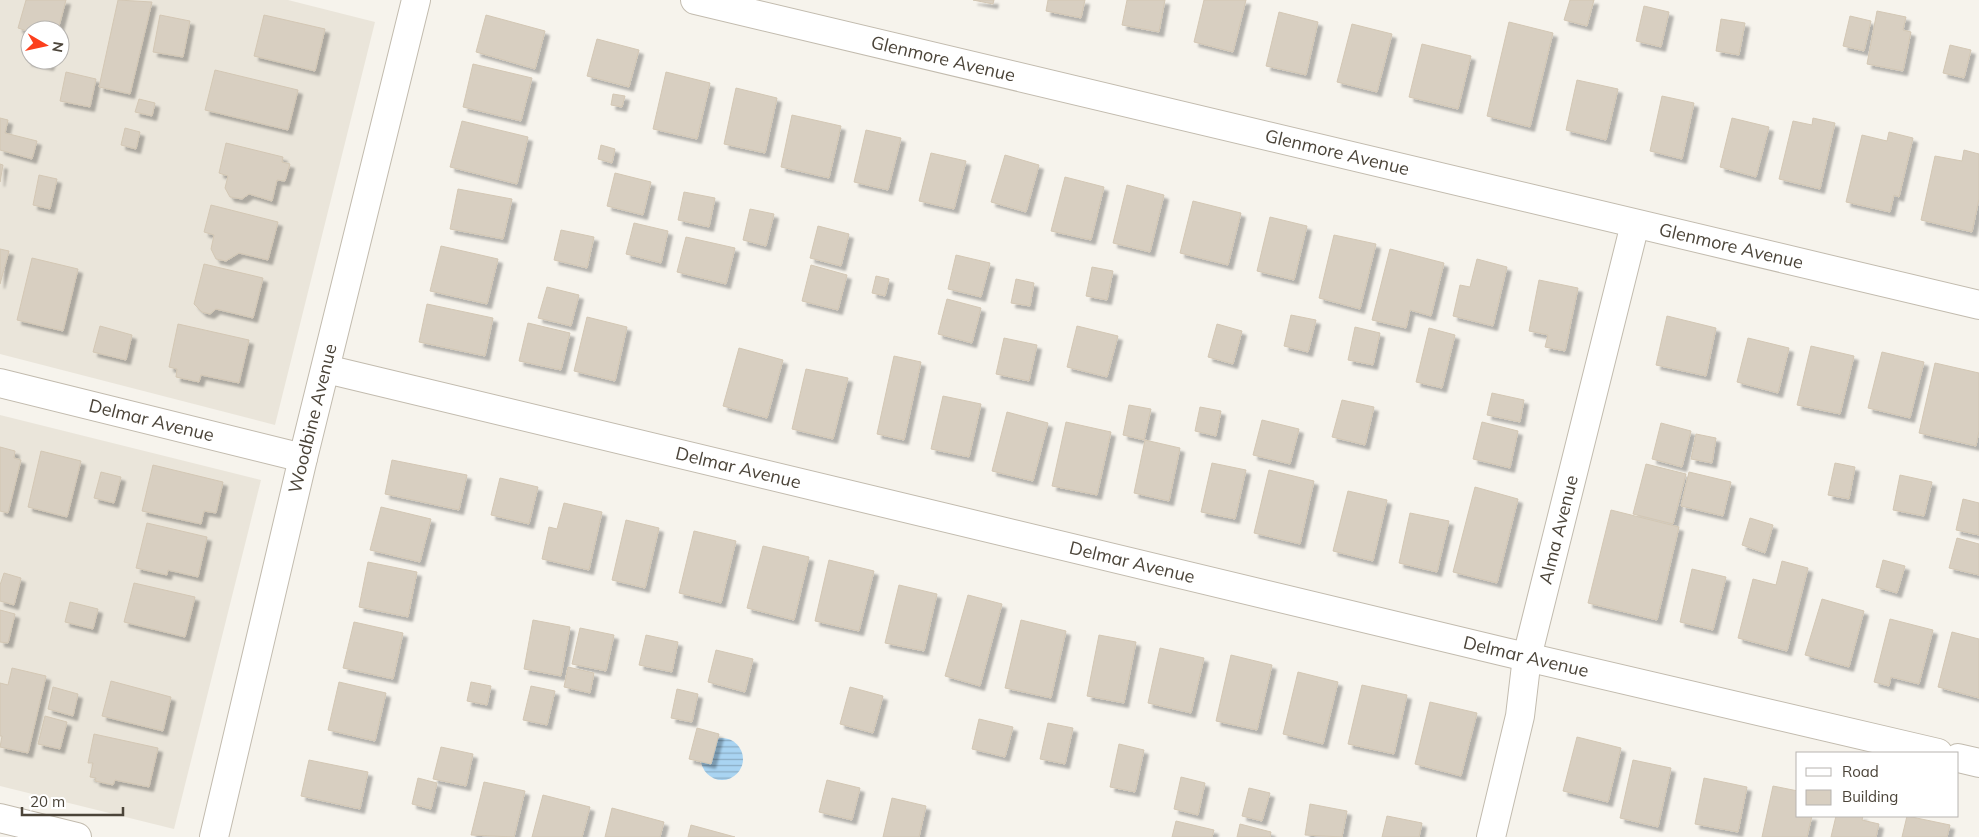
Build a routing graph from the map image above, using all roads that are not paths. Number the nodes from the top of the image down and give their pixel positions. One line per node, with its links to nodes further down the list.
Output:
1 (416, 0): 5 (street, Woodbine Avenue)
2 (695, 0): 3 (street, Glenmore Avenue)
3 (1635, 224): 4 (street, Glenmore Avenue); 8 (street, Alma Avenue)
4 (1979, 305)
5 (326, 369): 7 (street, Woodbine Avenue); 8 (street, Delmar Avenue)
6 (0, 383): 7 (street, Delmar Avenue)
7 (303, 458): 14 (street, Woodbine Avenue)
8 (1527, 657): 9 (street, Delmar Avenue); 15 (street, Alma Avenue)
9 (1934, 752)
10 (1959, 758): 11 (street)
11 (1979, 763)
12 (0, 818): 13 (street)
13 (77, 837)
14 (214, 837)
15 (1491, 837)

